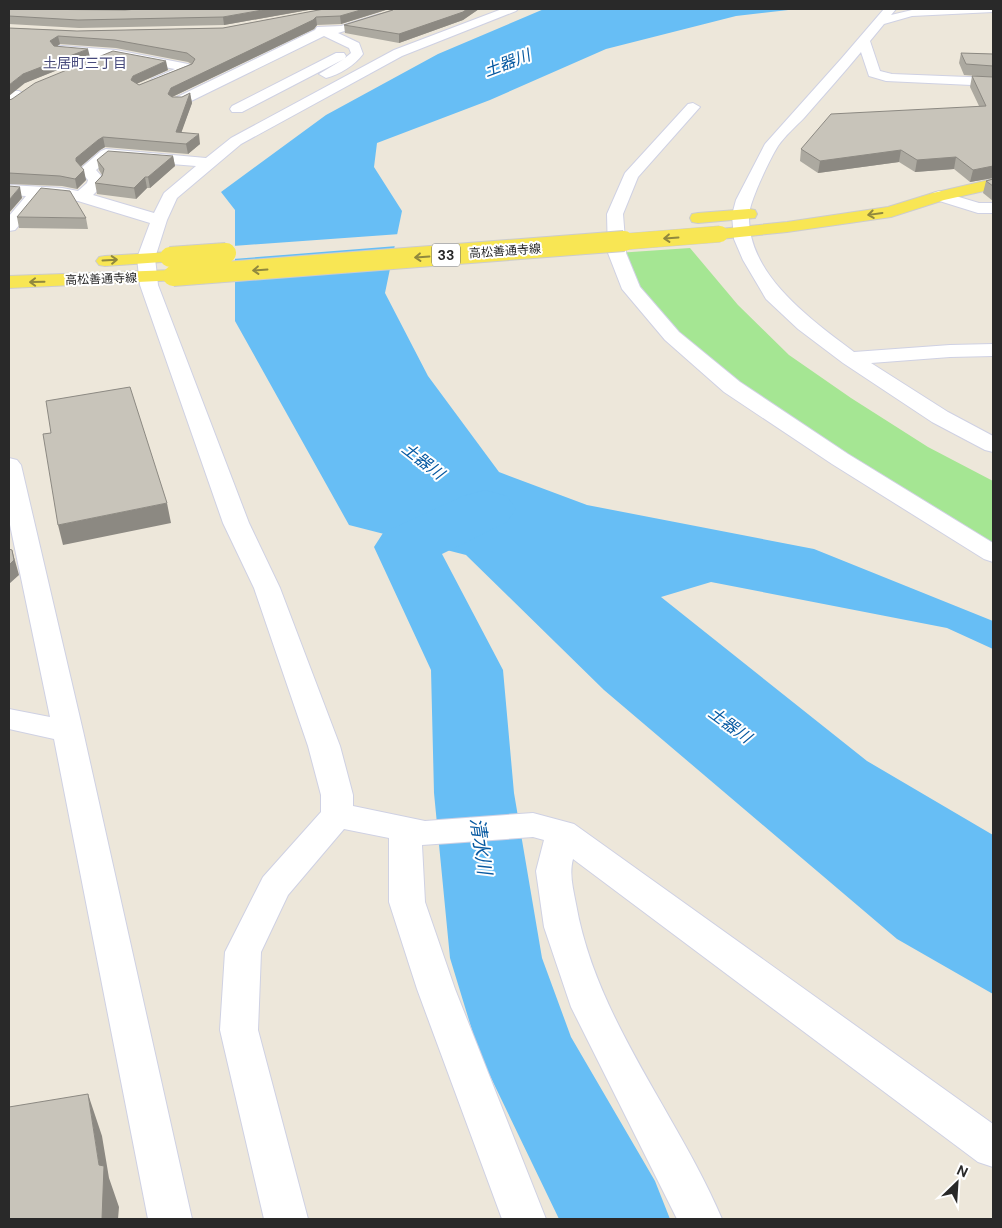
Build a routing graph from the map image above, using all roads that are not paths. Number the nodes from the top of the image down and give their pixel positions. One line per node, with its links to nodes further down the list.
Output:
1 (512, 9): 24 (street)
2 (890, 9): 5 (street)
3 (993, 9): 5 (street)
4 (389, 14): 7 (street)
5 (881, 21): 9 (street)
6 (310, 25): 7 (street)
7 (326, 32): 12 (street); 20 (street)
8 (29, 36): 10 (street)
9 (864, 40): 16 (street); 37 (street)
10 (11, 46): 13 (street)
11 (137, 46): 13 (street)
12 (355, 48): 23 (street); 24 (street)
13 (116, 54): 14 (street); 18 (street)
14 (90, 64)
15 (955, 66): 16 (street)
16 (962, 80): 17 (street)
17 (993, 82)
18 (141, 89)
19 (20, 92): 21 (street)
20 (178, 102)
21 (9, 104)
22 (692, 106): 48 (street)
23 (237, 108)
24 (288, 112): 25 (street)
25 (210, 163): 30 (street); 35 (street)
26 (993, 184): 29 (main road, 高松善通寺線 / 33)
27 (9, 190): 28 (street)
28 (39, 191): 30 (street); 39 (street)
29 (938, 196): 31 (main road, 高松善通寺線 / 33); 32 (street); 37 (main road, 高松善通寺線 / 33, one-way to 37)
30 (81, 197): 35 (street)
31 (807, 208)
32 (993, 208)
33 (766, 212): 37 (main road, 高松善通寺線 / 33)
34 (678, 219): 37 (main road, 高松善通寺線 / 33)
35 (159, 220): 42 (street)
36 (628, 223): 38 (main road)
37 (741, 223): 42 (main road, 高松善通寺線 / 33, one-way to 42, bridge); 45 (street)
38 (598, 225)
39 (9, 226)
40 (240, 252): 42 (main road, 高松善通寺線 / 33, bridge)
41 (91, 262): 42 (main road, 高松善通寺線 / 33, one-way to 42)
42 (155, 264): 43 (main road, 高松善通寺線 / 33, one-way to 43); 51 (street)
43 (9, 282)
44 (993, 350): 45 (street)
45 (850, 359): 46 (street)
46 (993, 445)
47 (9, 465): 50 (street)
48 (993, 554)
49 (9, 718): 50 (street)
50 (68, 731): 55 (street)
51 (337, 815): 53 (street); 56 (street)
52 (548, 829): 53 (street); 54 (street); 58 (street)
53 (415, 830): 57 (street)
54 (993, 1148)
55 (170, 1219)
56 (286, 1219)
57 (524, 1219)
58 (700, 1219)

